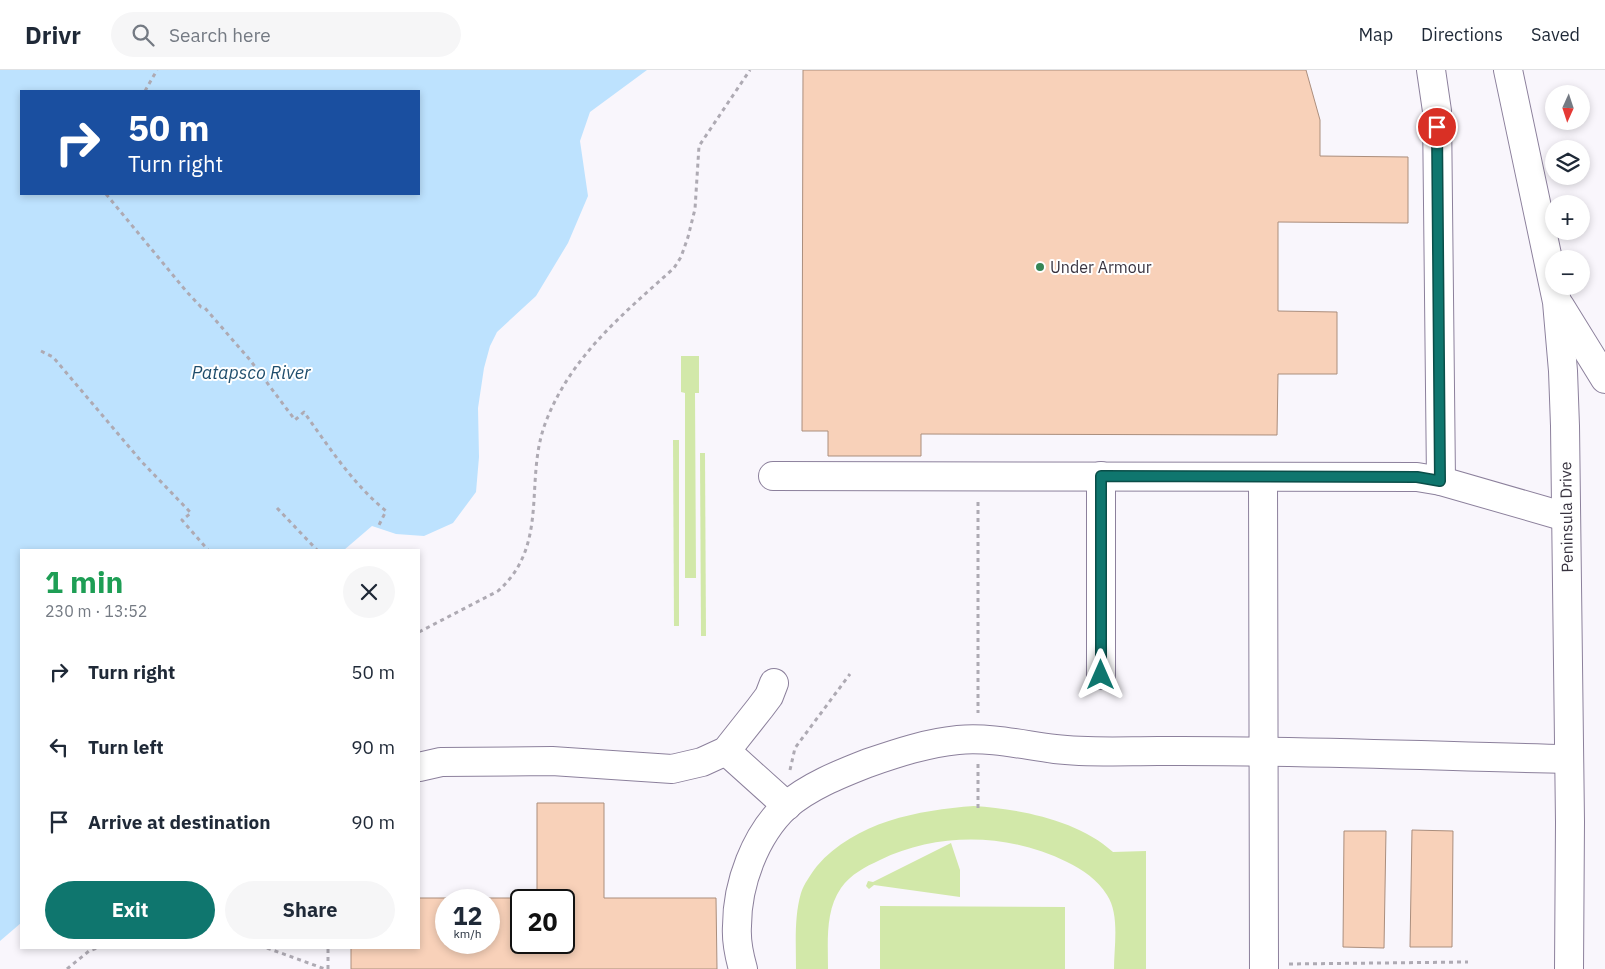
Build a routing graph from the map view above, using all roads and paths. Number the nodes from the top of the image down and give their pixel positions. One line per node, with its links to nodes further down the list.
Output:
1 (157, 70): 5 (path)
2 (750, 70): 20 (path)
3 (1431, 70): 14 (street)
4 (1508, 70): 7 (street, Peninsula Drive)
5 (146, 90)
6 (107, 195): 17 (path)
7 (1557, 302): 9 (street); 16 (street, Peninsula Drive)
8 (41, 351): 18 (path)
9 (1605, 379)
10 (773, 476): 11 (street)
11 (978, 476): 12 (street); 24 (path)
12 (1101, 476): 13 (street); 22 (street)
13 (1263, 477): 14 (street); 26 (street)
14 (1440, 481): 16 (street)
15 (277, 508): 19 (path)
16 (1566, 517): 27 (street, Peninsula Drive)
17 (378, 527)
18 (207, 549)
19 (316, 549)
20 (420, 631)
21 (850, 674): 29 (path)
22 (1101, 675)
23 (774, 683): 25 (street)
24 (978, 740): 26 (street); 29 (street); 30 (path)
25 (726, 751): 28 (street); 29 (street)
26 (1263, 751): 27 (street); 35 (street)
27 (1569, 759): 39 (street, Peninsula Drive)
28 (420, 768)
29 (786, 806): 38 (street)
30 (978, 808)
31 (94, 949): 36 (path)
32 (270, 949): 37 (path)
33 (328, 949): 37 (path)
34 (1468, 962): 35 (path)
35 (1264, 967)
36 (67, 969)
37 (327, 969)
38 (743, 969)
39 (1569, 969)

